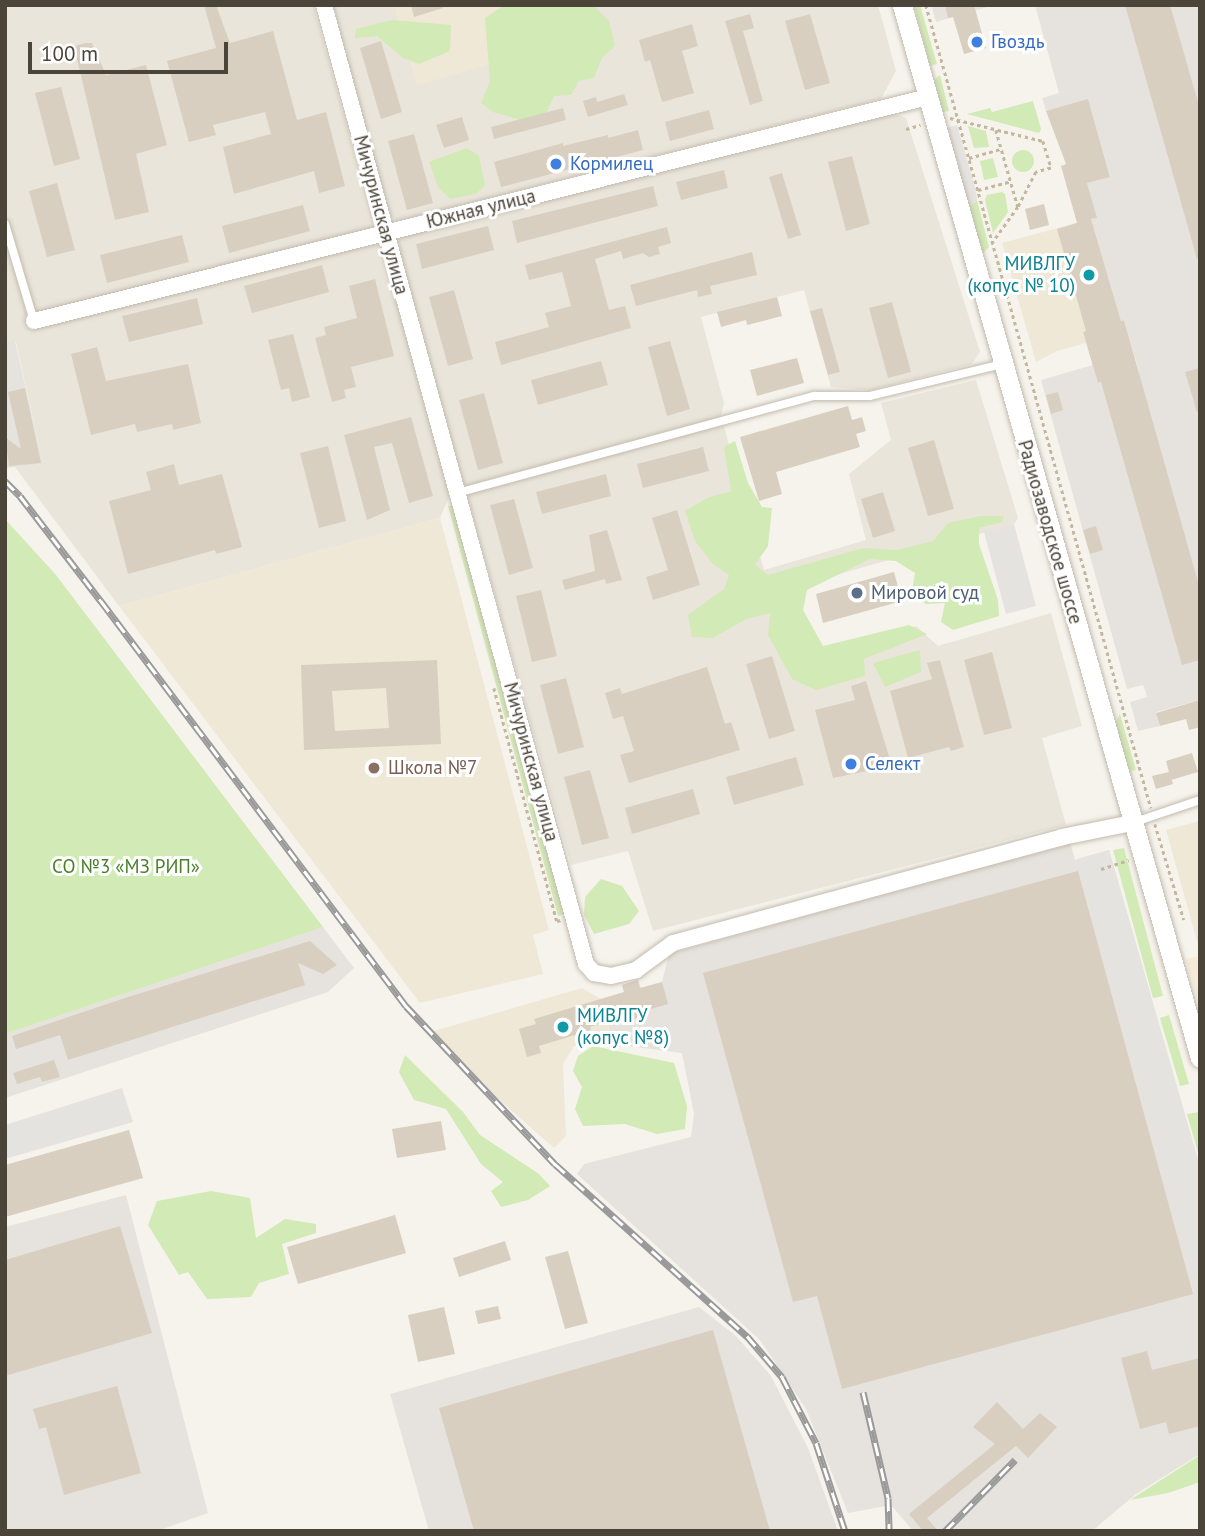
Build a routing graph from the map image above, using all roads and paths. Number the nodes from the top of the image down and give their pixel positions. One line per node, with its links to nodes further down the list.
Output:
1 (324, 5): 15 (street, Мичуринская улица)
2 (902, 5): 4 (street, Радиозаводское шоссе)
3 (926, 5): 5 (path)
4 (928, 97): 6 (street, Радиозаводское шоссе); 15 (street, Южная улица)
5 (958, 118): 6 (path); 7 (path); 10 (path)
6 (935, 121): 8 (path); 18 (street, Радиозаводское шоссе)
7 (995, 128): 9 (path); 13 (path)
8 (906, 129)
9 (1002, 149): 10 (path); 11 (path)
10 (969, 158): 12 (path)
11 (1011, 181): 12 (path); 13 (path)
12 (978, 190): 16 (path)
13 (1018, 207): 16 (path)
14 (5, 224): 17 (lane)
15 (386, 233): 17 (street, Южная улица); 19 (street, Мичуринская улица)
16 (993, 242): 22 (path)
17 (34, 321)
18 (1002, 364): 19 (lane); 23 (street, Радиозаводское шоссе)
19 (457, 493): 24 (street, Мичуринская улица)
20 (492, 681): 24 (path)
21 (1200, 800): 22 (lane)
22 (1153, 815): 23 (lane); 25 (path)
23 (1132, 823): 24 (street, Мичуринская улица); 26 (street, Радиозаводское шоссе)
24 (573, 916)
25 (1184, 920)
26 (1200, 1058)

